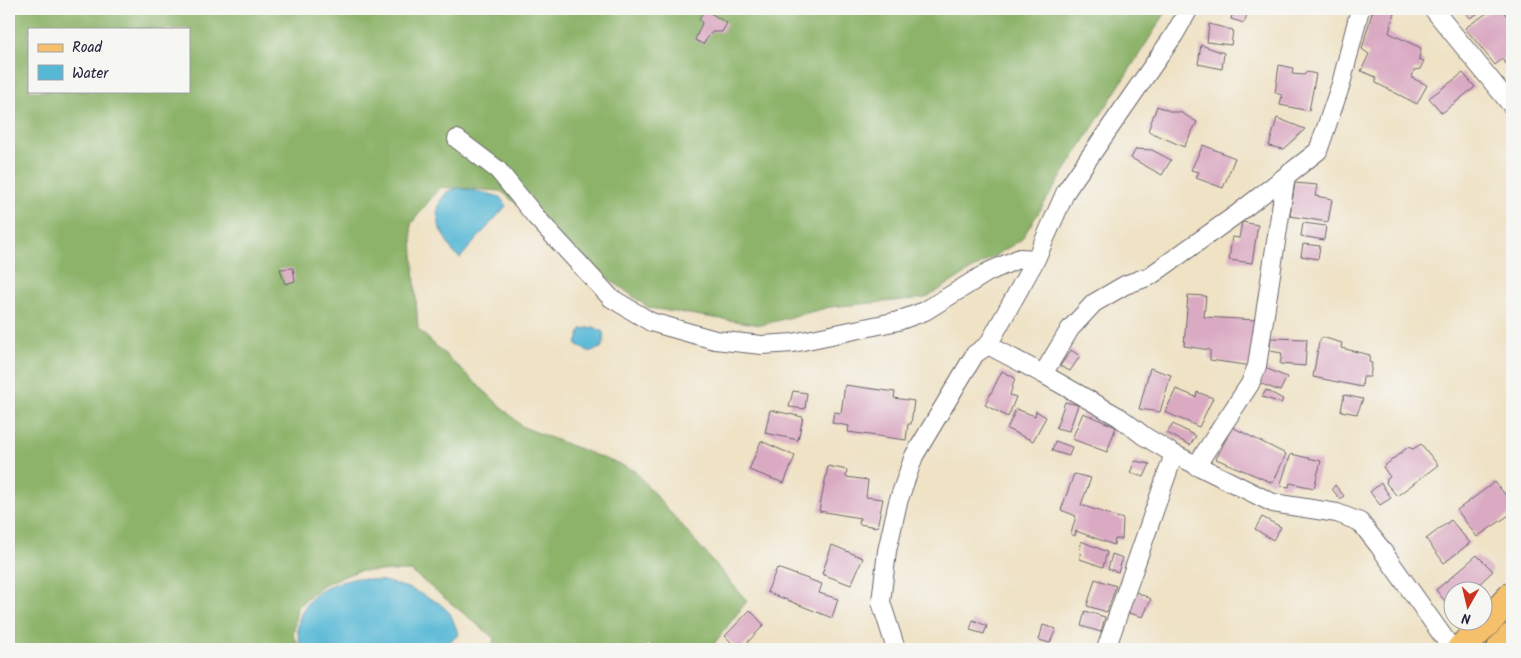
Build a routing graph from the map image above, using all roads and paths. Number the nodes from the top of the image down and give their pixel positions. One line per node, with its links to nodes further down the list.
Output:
1 (1189, 9): 7 (street)
2 (1360, 9): 6 (street)
3 (1433, 9): 4 (street)
4 (1512, 106)
5 (457, 139): 7 (street)
6 (1286, 176): 9 (street); 11 (street)
7 (1036, 259): 8 (street)
8 (988, 345): 9 (street); 14 (street)
9 (1044, 374): 10 (street)
10 (1174, 454): 11 (street); 15 (street)
11 (1196, 466): 16 (street)
12 (1512, 596): 17 (main road)
13 (1512, 637): 18 (main road)
14 (896, 649)
15 (1106, 649)
16 (1452, 649)
17 (1461, 649)
18 (1501, 649)

